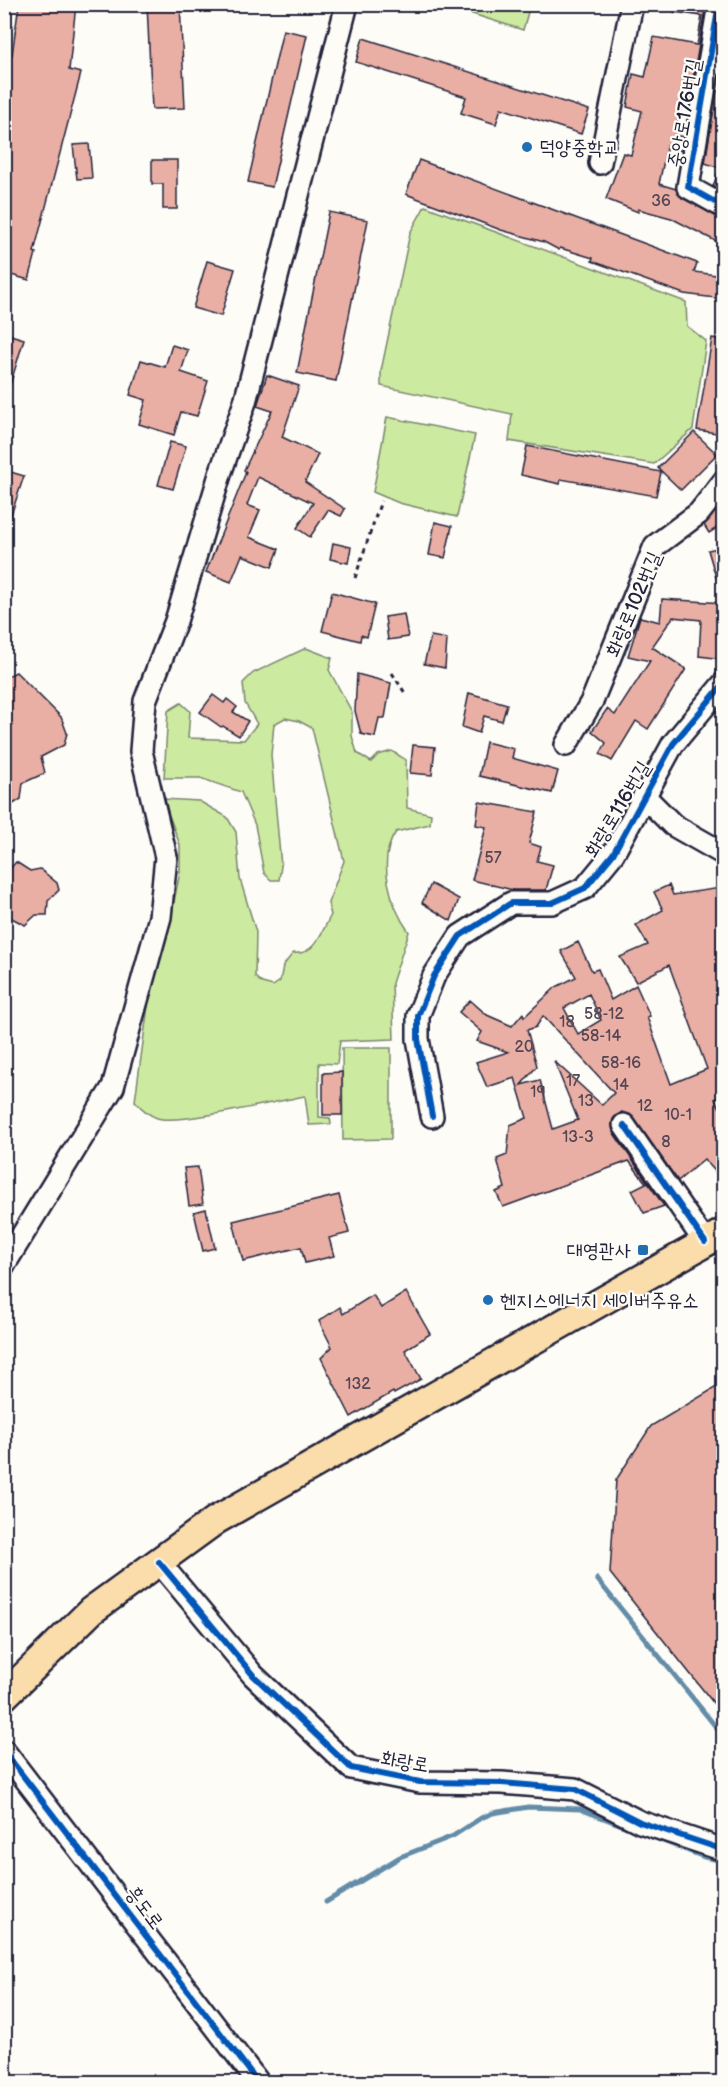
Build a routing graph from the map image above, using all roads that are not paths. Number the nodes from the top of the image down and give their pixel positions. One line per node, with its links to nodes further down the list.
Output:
1 (347, 4): 14 (street)
2 (632, 4): 4 (street)
3 (719, 4): 5 (street, 중앙로176번길)
4 (600, 163)
5 (723, 207)
6 (723, 481): 8 (street, 화랑로102번길)
7 (723, 683): 9 (street, 화랑로116번길)
8 (566, 745)
9 (644, 796): 10 (street); 11 (street, 화랑로116번길)
10 (723, 854)
11 (432, 1116)
12 (624, 1125): 13 (street)
13 (714, 1237): 15 (main road)
14 (4, 1265)
15 (159, 1562): 16 (main road); 18 (street, 화랑로)
16 (4, 1696)
17 (4, 1751): 19 (street, 흥도로)
18 (723, 1850)
19 (258, 2082)

